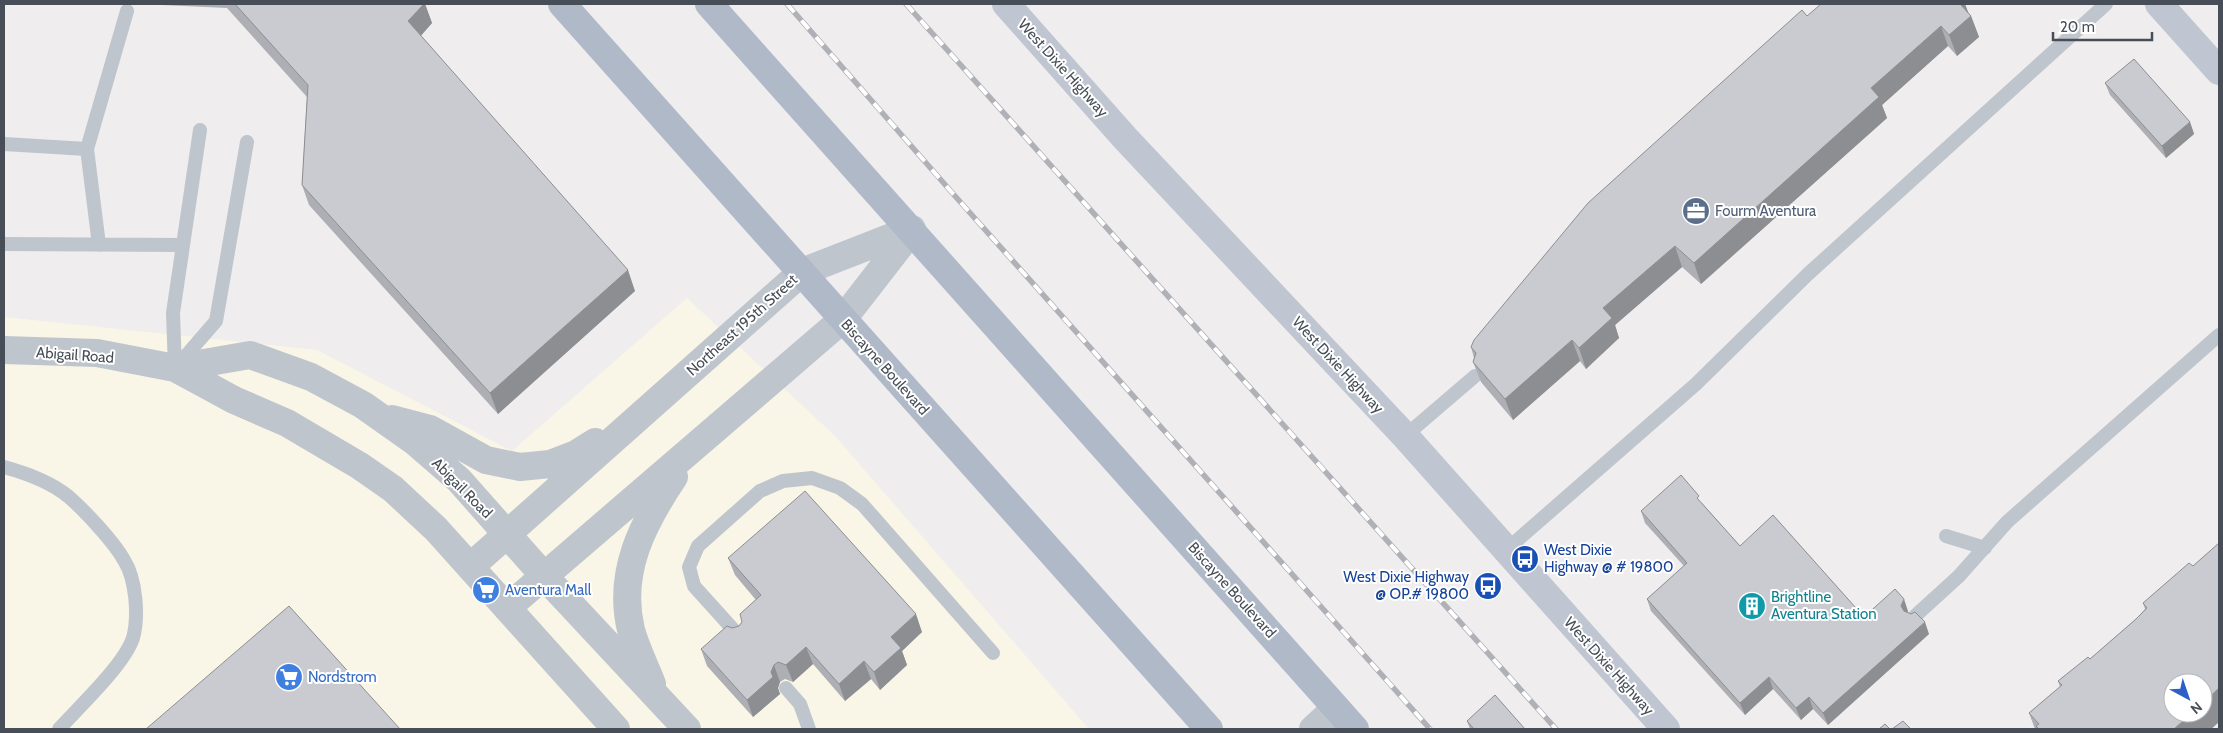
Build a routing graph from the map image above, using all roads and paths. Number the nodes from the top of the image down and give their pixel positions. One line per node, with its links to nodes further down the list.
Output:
1 (562, 4): 16 (main road, Biscayne Boulevard)
2 (709, 4): 12 (main road, Biscayne Boulevard)
3 (1006, 4): 24 (street, West Dixie Highway)
4 (2106, 4): 30 (lane)
5 (2159, 4): 7 (street)
6 (127, 11): 11 (lane)
7 (2219, 71)
8 (200, 130): 15 (lane)
9 (247, 142): 20 (lane)
10 (4, 144): 11 (lane)
11 (87, 149): 14 (lane)
12 (912, 229): 16 (street, Northeast 195th Street); 17 (street); 39 (main road, Biscayne Boulevard)
13 (4, 244): 14 (lane)
14 (99, 245): 15 (lane)
15 (183, 245): 20 (lane)
16 (802, 272): 17 (main road, Biscayne Boulevard); 22 (street, Northeast 195th Street)
17 (843, 320): 25 (street); 44 (main road, Biscayne Boulevard)
18 (2219, 335): 29 (lane)
19 (4, 350): 20 (street, Abigail Road)
20 (175, 368): 23 (street, Abigail Road); 31 (street, Abigail Road)
21 (1475, 376): 24 (lane)
22 (649, 407): 23 (street); 27 (street, Northeast 195th Street)
23 (377, 415): 27 (street, Abigail Road)
24 (1405, 436): 30 (street, West Dixie Highway)
25 (694, 448): 32 (street); 38 (street)
26 (4, 467): 40 (lane)
27 (507, 534): 31 (street, Northeast 195th Street); 32 (street, Abigail Road)
28 (1946, 536): 29 (lane)
29 (1985, 548): 34 (lane)
30 (1506, 550): 47 (street, West Dixie Highway)
31 (470, 567): 33 (street, Abigail Road)
32 (545, 577): 33 (street); 38 (street, Abigail Road)
33 (507, 608): 41 (street, Abigail Road)
34 (1914, 617)
35 (740, 637): 36 (lane)
36 (993, 653)
37 (786, 688): 43 (lane)
38 (657, 697): 42 (street, Abigail Road)
39 (1336, 708): 45 (street); 46 (main road, Biscayne Boulevard)
40 (59, 729)
41 (616, 729)
42 (687, 729)
43 (809, 729)
44 (1209, 729)
45 (1313, 729)
46 (1354, 729)
47 (1666, 729)

